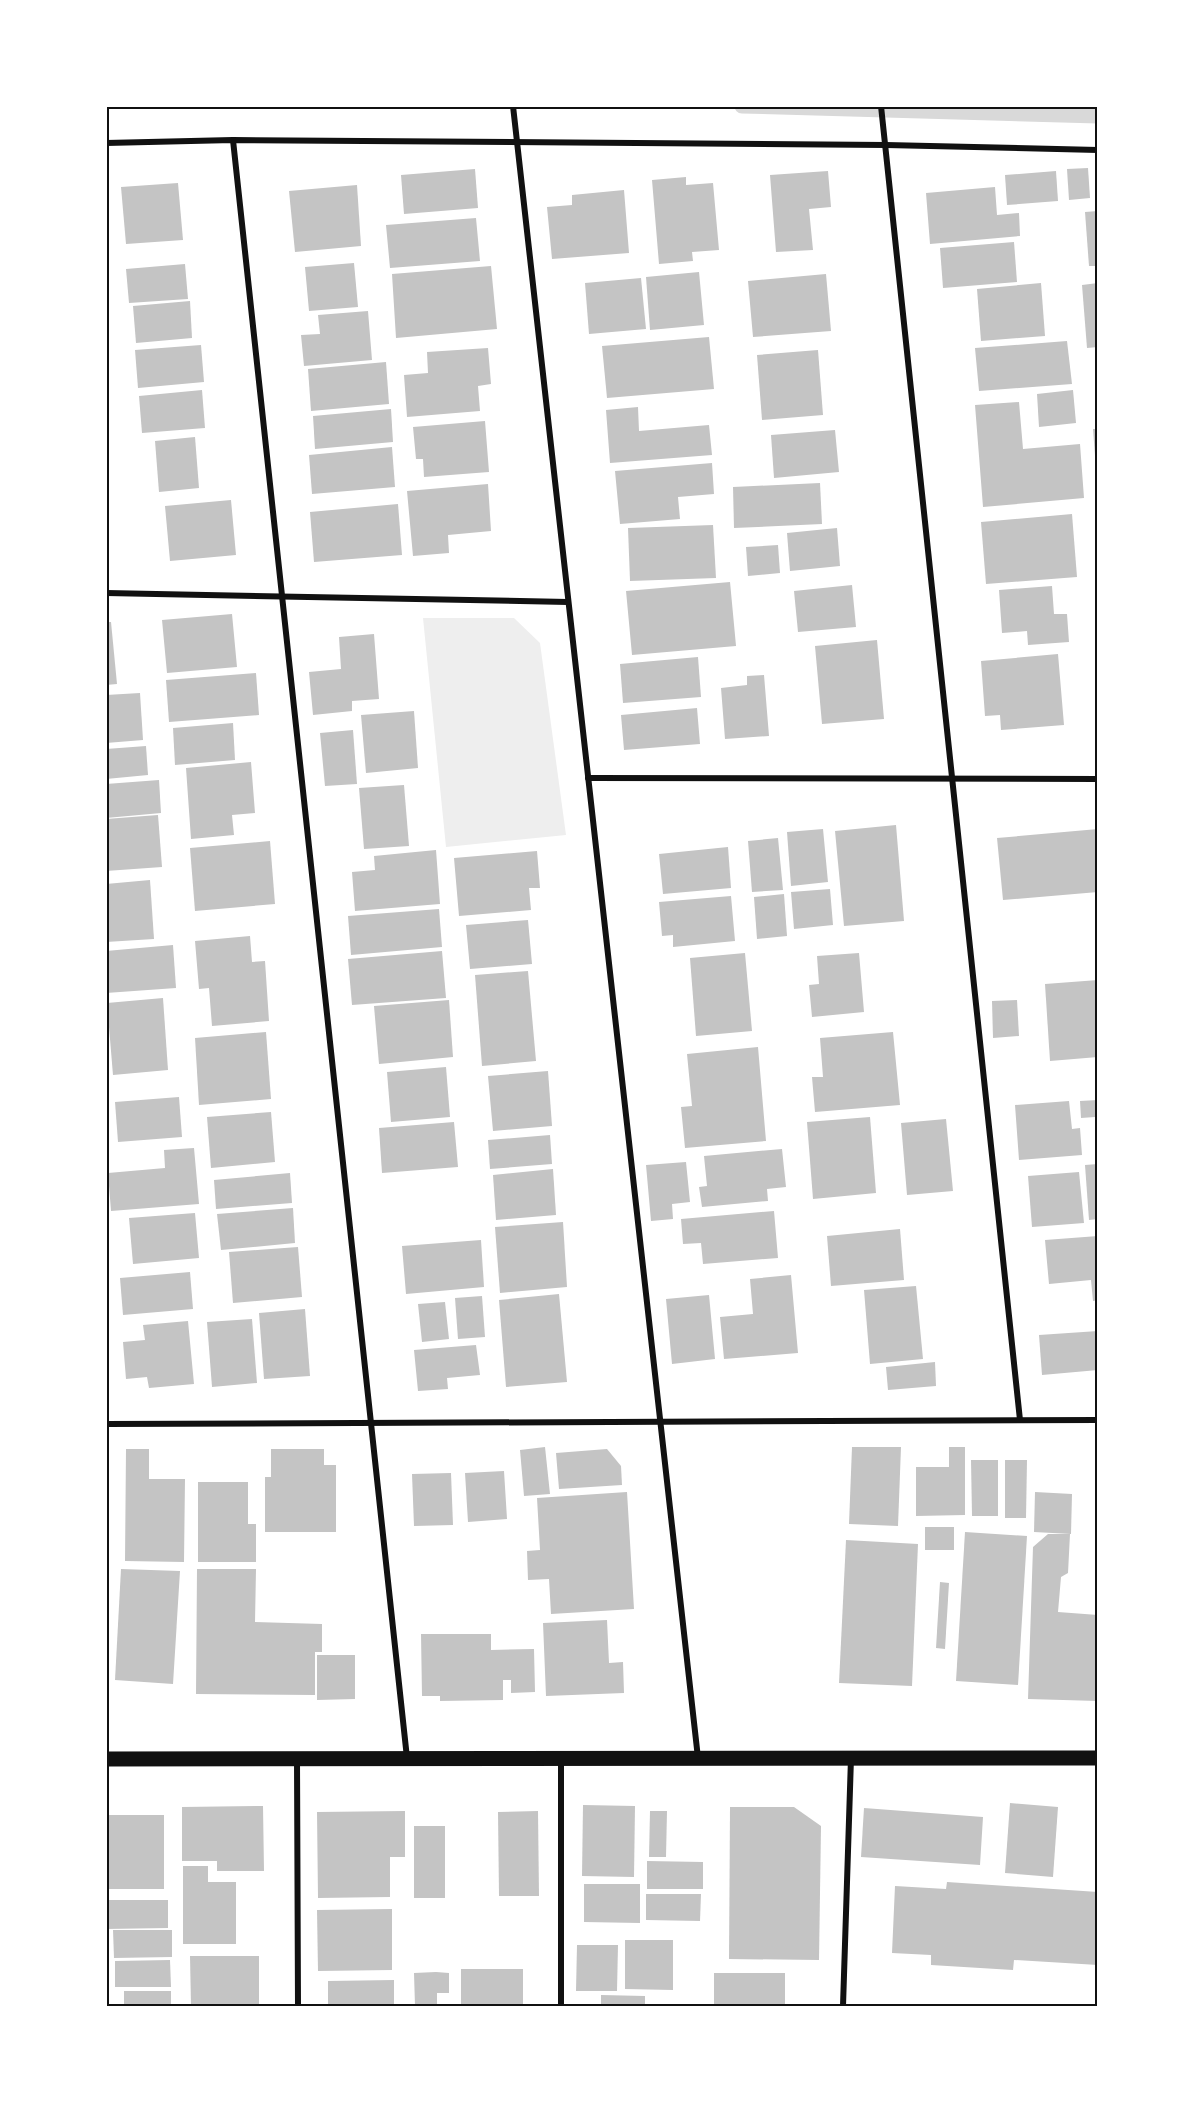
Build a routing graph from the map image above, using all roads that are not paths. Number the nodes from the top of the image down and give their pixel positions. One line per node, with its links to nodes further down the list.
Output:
1 (513, 106): 5 (street)
2 (881, 106): 6 (street)
3 (233, 140): 4 (street); 5 (street); 9 (street)
4 (106, 143)
5 (517, 144): 6 (street); 10 (street)
6 (886, 145): 7 (street); 12 (street)
7 (1098, 150)
8 (106, 593): 9 (street)
9 (282, 595): 10 (street); 17 (street)
10 (568, 602): 11 (street)
11 (588, 778): 12 (street); 16 (street)
12 (953, 779): 13 (street); 14 (street)
13 (1098, 779)
14 (1020, 1420): 15 (street); 16 (street)
15 (1098, 1420)
16 (660, 1422): 17 (street); 22 (street)
17 (371, 1423): 18 (street); 20 (street)
18 (106, 1424)
19 (297, 1758): 20 (main road); 25 (main road); 26 (street)
20 (407, 1758): 21 (main road)
21 (561, 1758): 22 (main road); 27 (street)
22 (698, 1758): 23 (main road)
23 (851, 1758): 24 (main road); 28 (street)
24 (1098, 1758)
25 (106, 1759)
26 (298, 2007)
27 (561, 2007)
28 (843, 2007)

